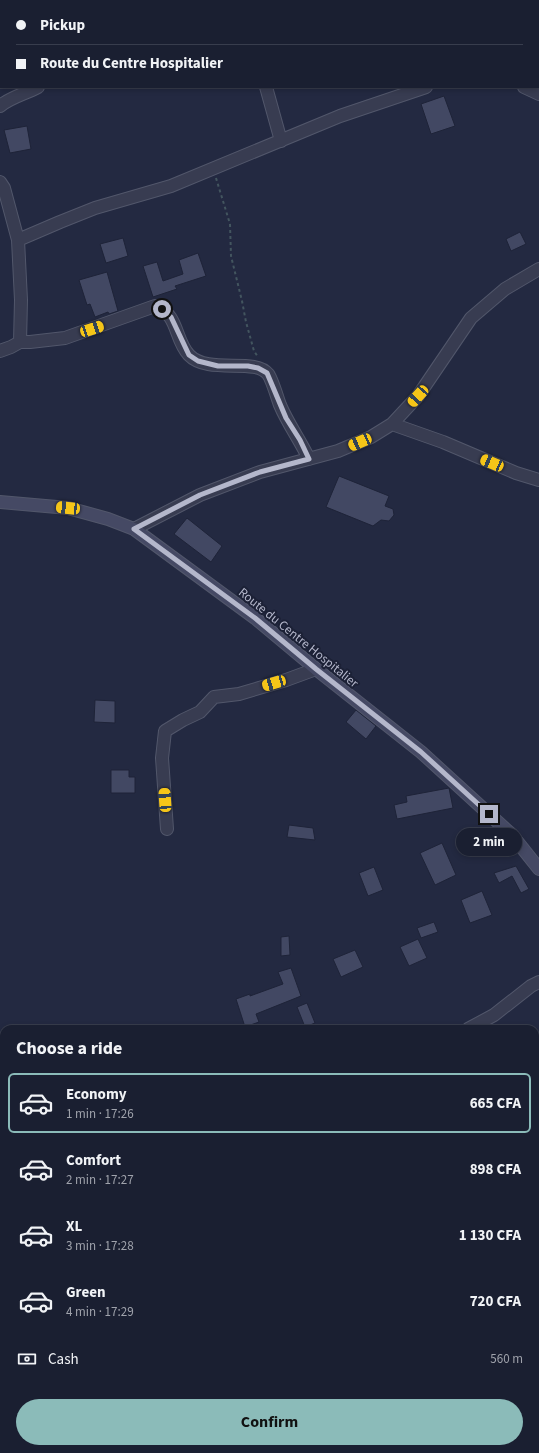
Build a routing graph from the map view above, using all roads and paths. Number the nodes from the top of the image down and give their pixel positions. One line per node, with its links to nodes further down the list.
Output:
1 (36, 88): 6 (street)
2 (266, 88): 7 (street)
3 (423, 88): 7 (street)
4 (526, 88): 5 (street)
5 (539, 94)
6 (0, 106)
7 (281, 141): 8 (street)
8 (214, 169): 10 (street); 14 (path)
9 (0, 182): 10 (street)
10 (18, 240): 12 (street)
11 (539, 269): 15 (street)
12 (20, 342): 13 (street); 14 (street)
13 (0, 351)
14 (267, 373): 16 (street)
15 (392, 424): 16 (street); 17 (street)
16 (309, 459): 19 (street)
17 (539, 480)
18 (0, 502): 19 (street, Route du Centre Hospitalier)
19 (134, 529): 20 (street, Route du Centre Hospitalier)
20 (316, 669): 21 (street); 22 (street, Route du Centre Hospitalier)
21 (167, 829)
22 (539, 869)
23 (539, 982): 24 (street)
24 (475, 1025)

